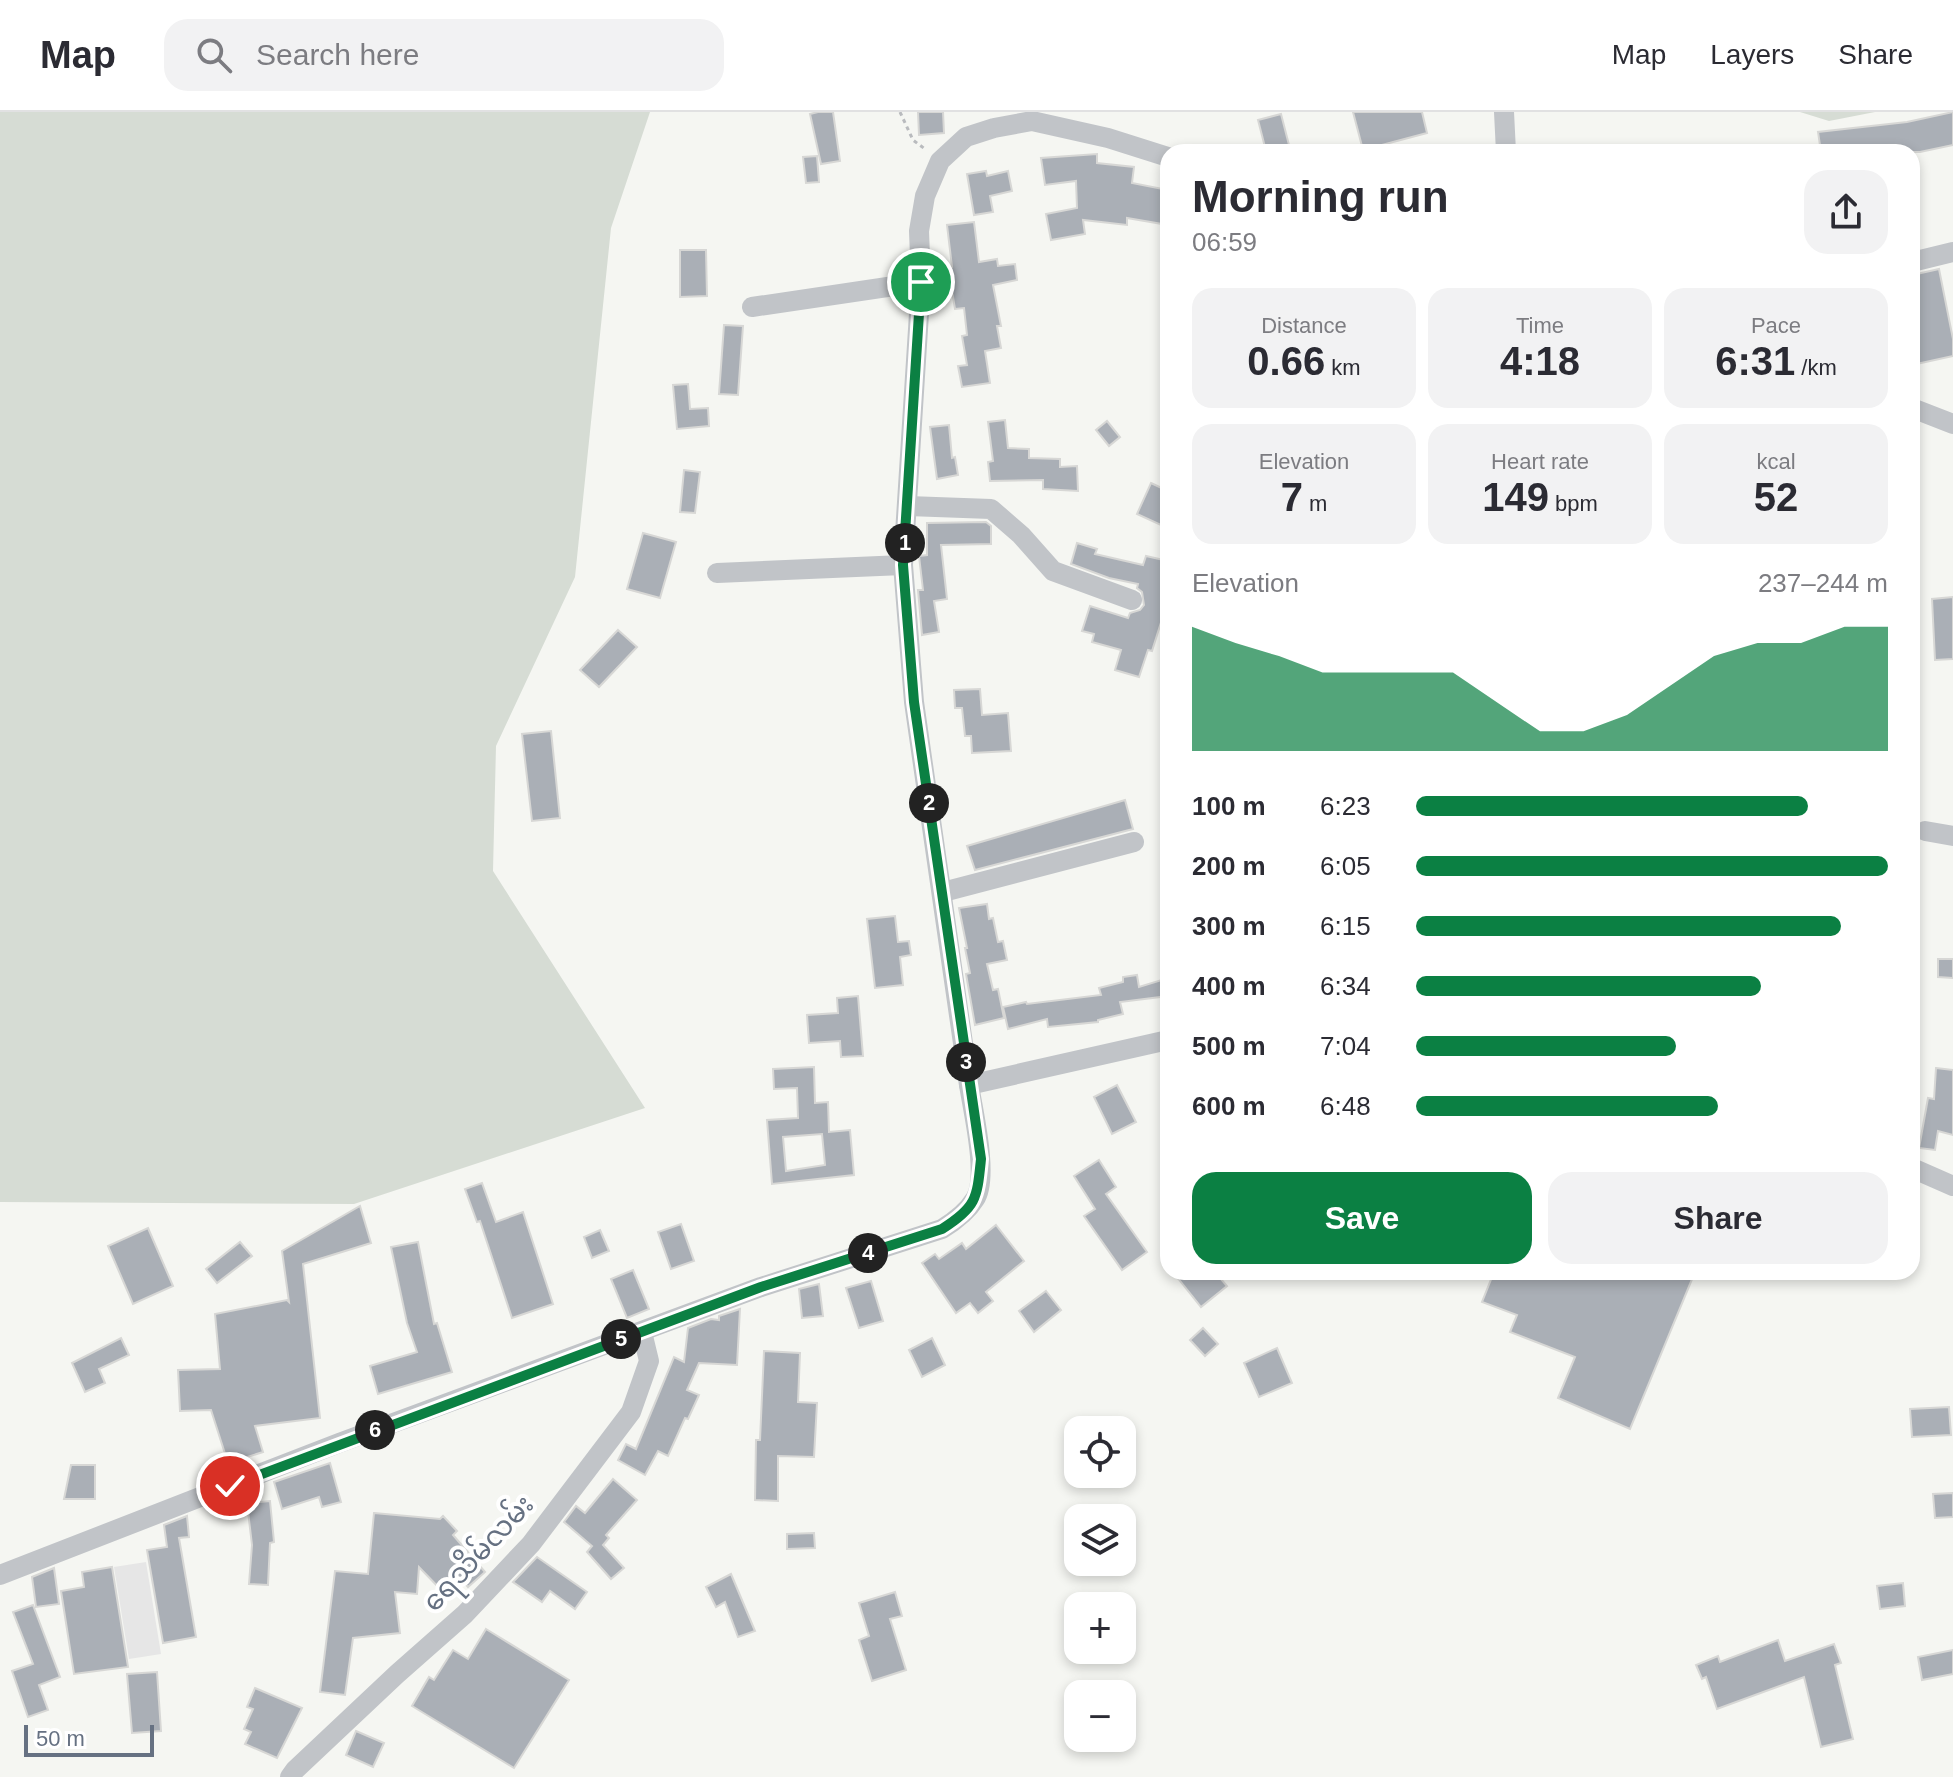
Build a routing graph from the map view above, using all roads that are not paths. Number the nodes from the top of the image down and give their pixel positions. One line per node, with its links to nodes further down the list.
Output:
1 (1504, 112): 2 (street)
2 (1506, 144)
3 (1160, 154): 6 (street)
4 (1953, 252): 5 (street)
5 (1920, 260)
6 (921, 282): 7 (street); 10 (street)
7 (752, 307)
8 (1920, 411): 9 (street)
9 (1953, 424)
10 (908, 506): 11 (street); 13 (street)
11 (903, 565): 12 (street); 17 (street)
12 (717, 573)
13 (1132, 600)
14 (1925, 831): 15 (street)
15 (1953, 836)
16 (1134, 842): 17 (street)
17 (943, 892): 19 (street)
18 (1160, 1042): 19 (street)
19 (969, 1085): 22 (street)
20 (1920, 1172): 21 (street)
21 (1953, 1186)
22 (642, 1332): 23 (street); 24 (street, ရေသိမ်လမ်း)
23 (0, 1575)
24 (290, 1777)

